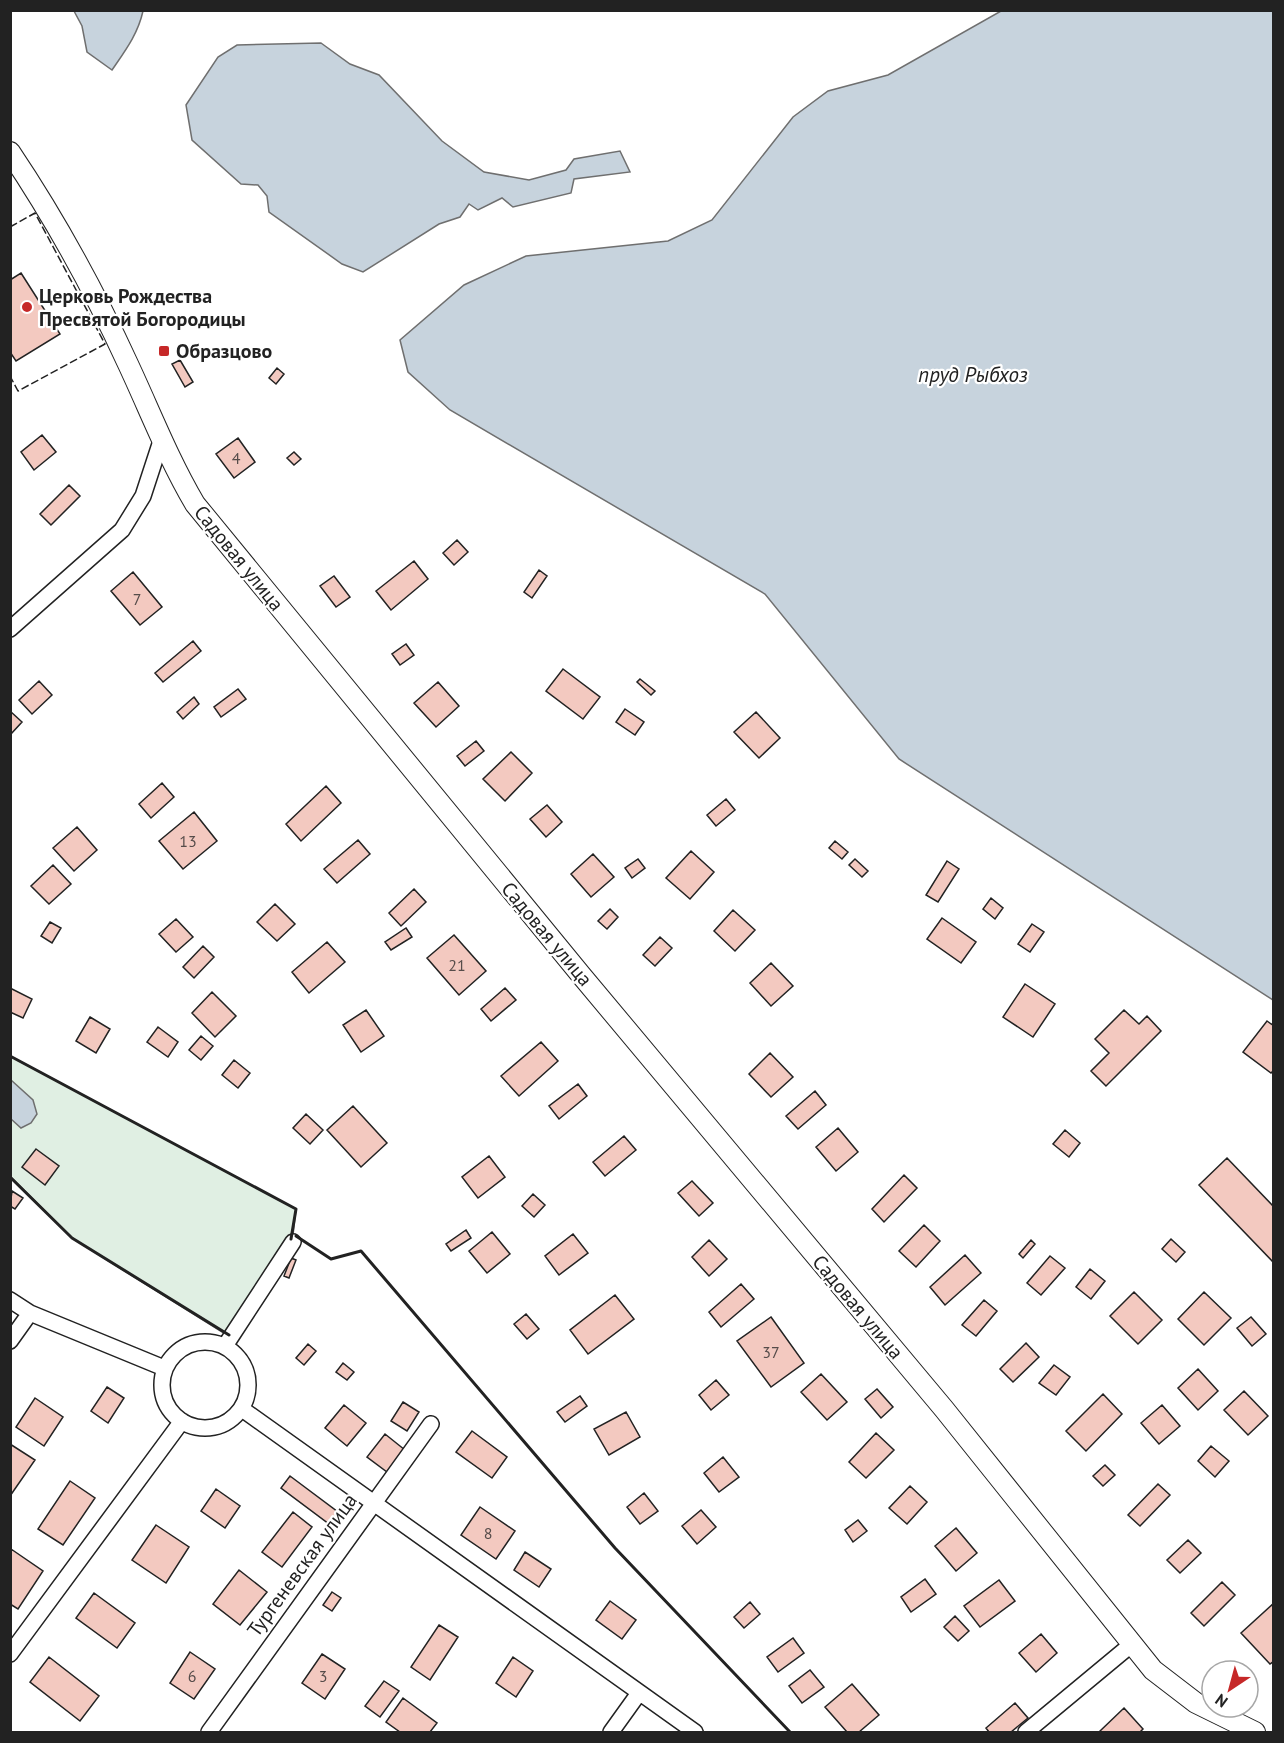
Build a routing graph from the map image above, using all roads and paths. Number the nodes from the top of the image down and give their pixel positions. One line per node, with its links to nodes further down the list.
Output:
1 (10, 152): 2 (street, Садовая улица)
2 (160, 441): 3 (street); 14 (street, Садовая улица)
3 (10, 628)
4 (293, 1242): 8 (street)
5 (10, 1300): 6 (street)
6 (30, 1313): 7 (street); 9 (street)
7 (10, 1341)
8 (225, 1346): 9 (street); 10 (street)
9 (164, 1368): 11 (street)
10 (242, 1409): 11 (street); 13 (street)
11 (182, 1420): 15 (street)
12 (431, 1424): 13 (street, Тургеневская улица)
13 (373, 1503): 16 (street); 17 (street, Тургеневская улица)
14 (1132, 1644): 20 (street); 21 (street, Садовая улица)
15 (10, 1654)
16 (639, 1693): 18 (street); 19 (street)
17 (209, 1732)
18 (611, 1732)
19 (695, 1732)
20 (1026, 1732)
21 (1255, 1732)

